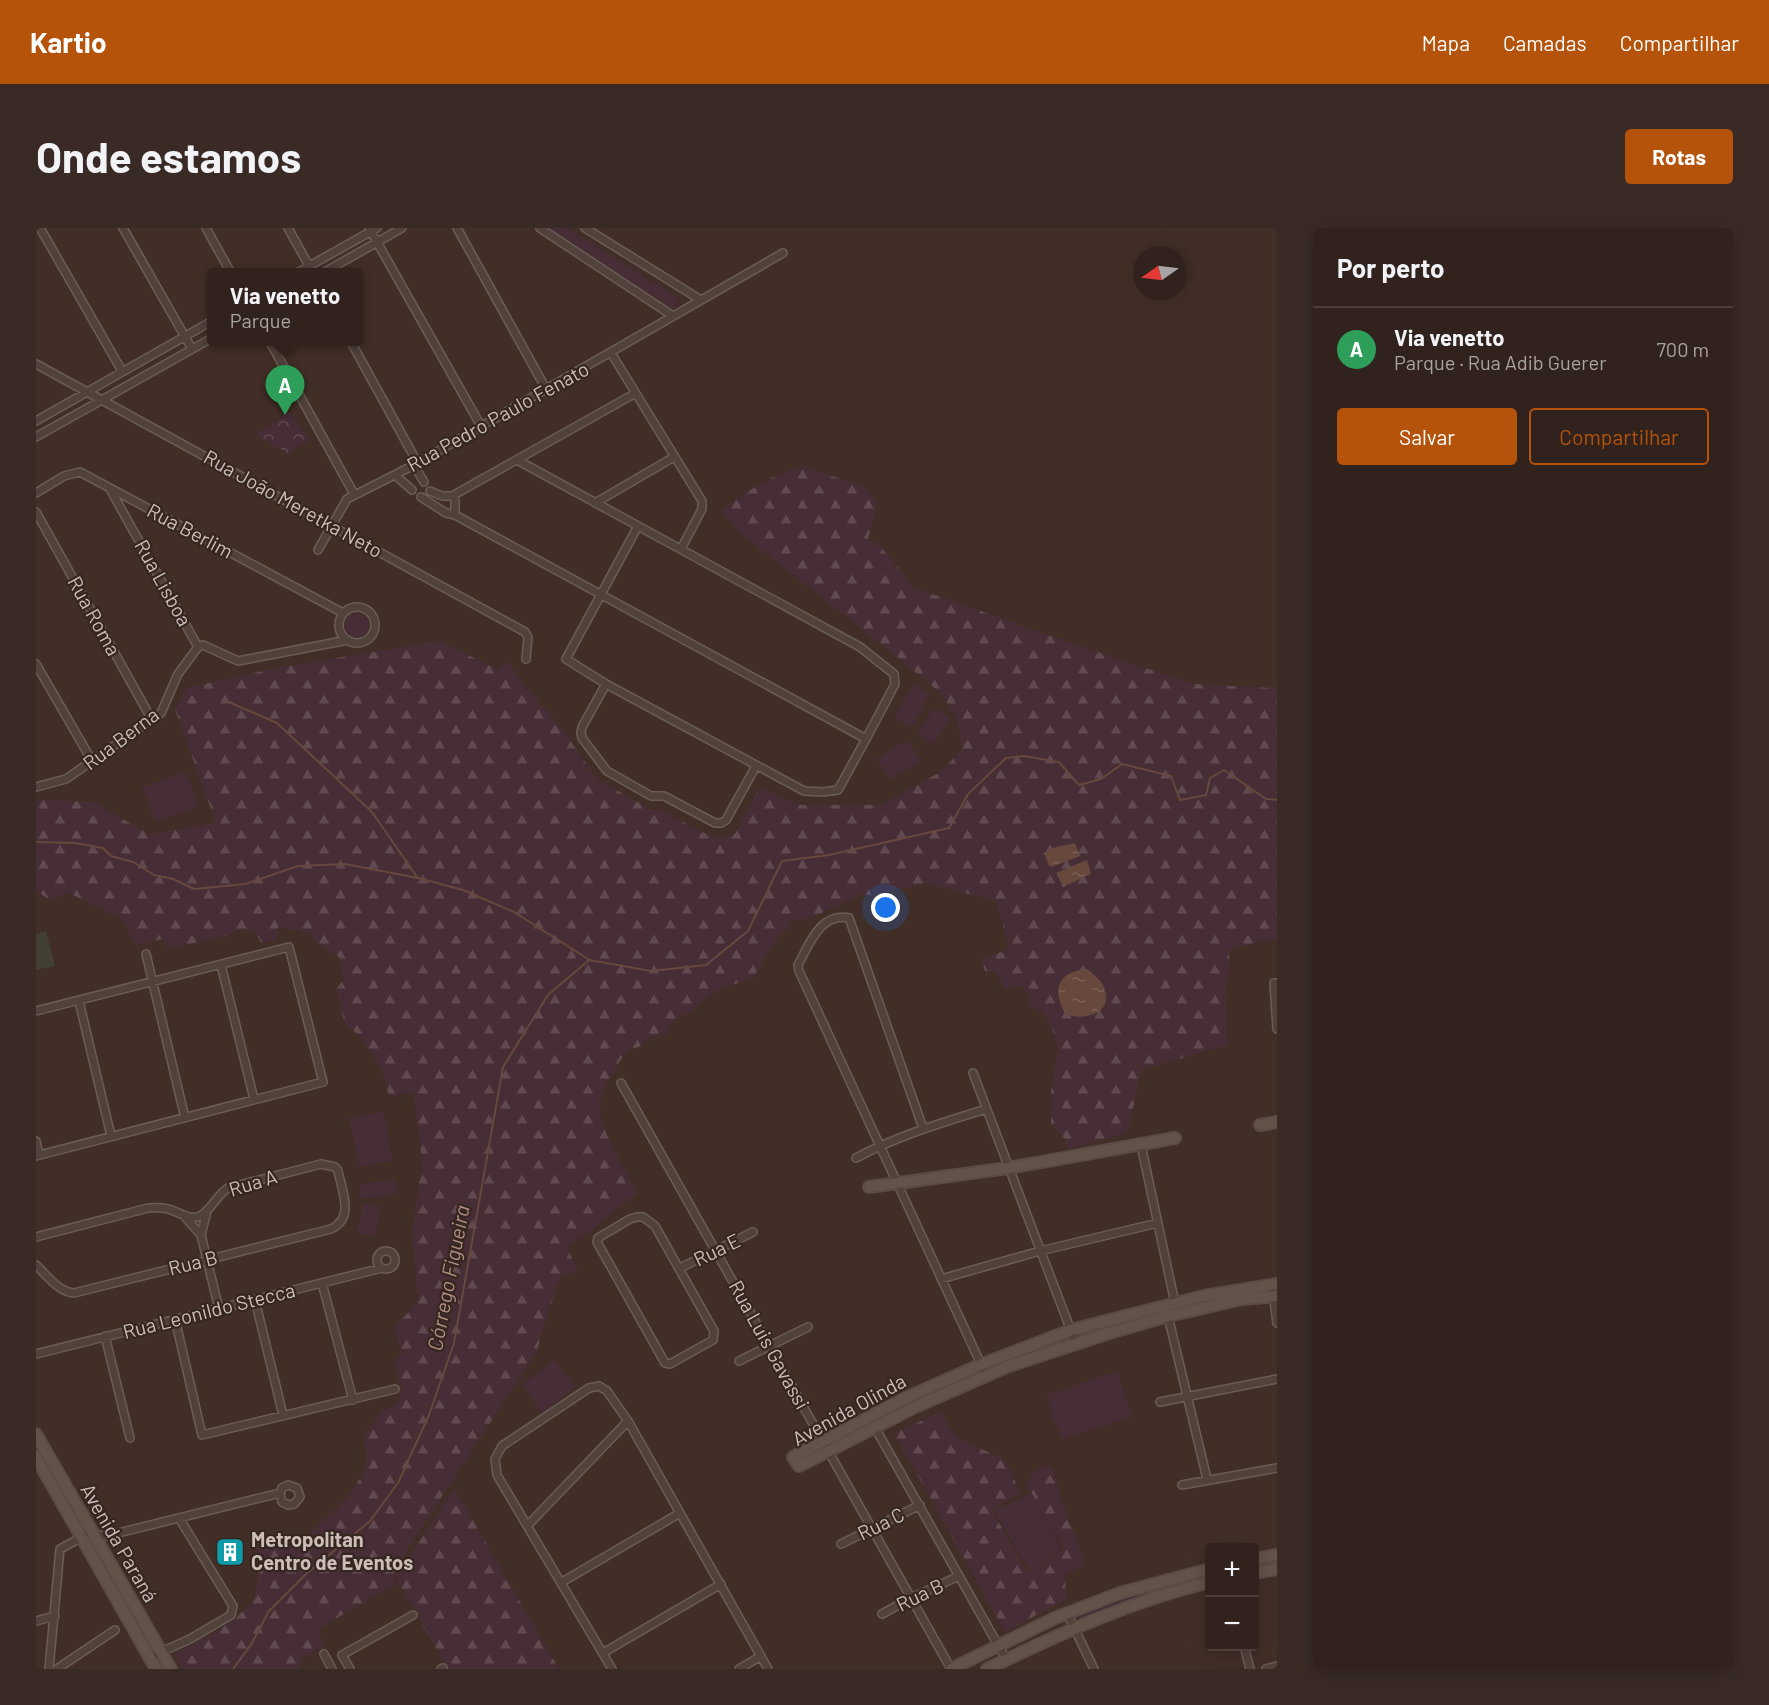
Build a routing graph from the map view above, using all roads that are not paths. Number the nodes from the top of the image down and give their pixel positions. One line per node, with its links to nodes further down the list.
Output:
1 (123, 228): 19 (street)
2 (206, 228): 12 (street)
3 (288, 228): 13 (street)
4 (402, 228): 10 (street)
5 (458, 228): 27 (street)
6 (540, 228): 17 (street)
7 (585, 228): 16 (street)
8 (372, 229): 10 (street); 14 (street)
9 (40, 233): 26 (street)
10 (376, 242): 15 (street); 32 (street)
11 (783, 253): 16 (street, Rua Pedro Paulo Fenato)
12 (228, 268)
13 (310, 268)
14 (313, 268)
15 (332, 268)
16 (701, 300): 17 (street, Rua Pedro Paulo Fenato)
17 (673, 316): 24 (street, Rua Pedro Paulo Fenato)
18 (207, 324): 19 (street)
19 (185, 336): 23 (street); 26 (street)
20 (207, 341): 23 (street)
21 (272, 346): 42 (street)
22 (353, 346): 36 (street)
23 (192, 349): 30 (street)
24 (611, 353): 27 (street, Rua Pedro Paulo Fenato); 29 (street)
25 (36, 364): 28 (street, Rua João Meretka Neto)
26 (123, 371): 28 (street)
27 (546, 389): 32 (street, Rua Pedro Paulo Fenato)
28 (87, 392): 30 (street, Rua João Meretka Neto); 31 (street)
29 (634, 394): 34 (street); 35 (street)
30 (102, 400): 33 (street); 47 (street, Rua João Meretka Neto)
31 (36, 421)
32 (481, 426): 36 (street, Rua Pedro Paulo Fenato)
33 (36, 437)
34 (674, 457): 44 (street); 49 (street)
35 (517, 460): 43 (street); 44 (street)
36 (416, 463): 37 (street, Rua Pedro Paulo Fenato); 38 (street)
37 (395, 475): 40 (street); 42 (street, Rua Pedro Paulo Fenato)
38 (424, 482)
39 (109, 488): 41 (street, Rua Berlim); 52 (street, Rua Berlim); 54 (street, Rua Lisboa)
40 (412, 490)
41 (36, 493)
42 (354, 494): 47 (street, Rua Pedro Paulo Fenato)
43 (452, 496): 46 (street); 46 (street)
44 (595, 503): 48 (street)
45 (36, 512): 58 (street, Rua Roma)
46 (455, 515): 51 (street)
47 (331, 525): 50 (street, Rua Pedro Paulo Fenato); 55 (street, Rua João Meretka Neto)
48 (638, 526): 49 (street); 51 (street)
49 (681, 549): 59 (street)
50 (318, 550)
51 (601, 593): 57 (street); 59 (street)
52 (343, 614): 53 (street); 53 (street)
53 (348, 640): 54 (street)
54 (198, 647): 58 (street, Rua Berna)
55 (526, 658)
56 (36, 664): 60 (street)
57 (606, 684): 61 (street); 61 (street)
58 (152, 720): 60 (street, Rua Berna)
59 (866, 739): 61 (street)
60 (92, 761): 62 (street, Rua Berna)
61 (756, 766)
62 (36, 787)
63 (146, 954): 65 (street)
64 (221, 965): 65 (street); 72 (street); 72 (street)
65 (153, 982): 67 (street); 74 (street)
66 (1277, 983): 69 (street)
67 (79, 1001): 68 (street); 78 (street)
68 (36, 1011)
69 (1277, 1029)
70 (973, 1073): 73 (street)
71 (621, 1083): 95 (street, Rua Luis Gavassi)
72 (254, 1099): 74 (street)
73 (986, 1109): 77 (street); 85 (street)
74 (185, 1118): 78 (street)
75 (1277, 1122): 76 (street)
76 (1260, 1125)
77 (923, 1128): 81 (street); 81 (street)
78 (111, 1136): 83 (street)
79 (1175, 1138): 82 (street)
80 (36, 1141): 83 (street)
81 (880, 1145): 84 (street); 86 (street)
82 (1141, 1145): 85 (street); 91 (street)
83 (38, 1155)
84 (856, 1158)
85 (1008, 1168): 86 (street); 96 (street)
86 (897, 1183): 87 (street); 103 (street)
87 (869, 1187)
88 (346, 1206): 89 (street, Rua A); 97 (street, Rua B)
89 (208, 1209): 90 (street, Rua A); 93 (street)
90 (182, 1215): 93 (street); 94 (street, Rua A)
91 (1158, 1223): 96 (street); 107 (street)
92 (753, 1232): 95 (street, Rua E)
93 (201, 1235): 97 (street)
94 (36, 1237)
95 (716, 1250): 101 (street, Rua E); 118 (street, Rua Luis Gavassi)
96 (1040, 1251): 103 (street); 115 (street)
97 (207, 1260): 99 (street, Rua B); 108 (street)
98 (377, 1262): 100 (street); 100 (street); 102 (street)
99 (36, 1265)
100 (382, 1268): 102 (street, Rua Leonildo Stecca)
101 (680, 1268): 101 (street)
102 (369, 1272): 104 (street, Rua Leonildo Stecca)
103 (941, 1279): 121 (street)
104 (322, 1283): 106 (street, Rua Leonildo Stecca); 125 (street)
105 (1275, 1290): 107 (street, Avenida Olinda); 110 (street, Avenida Olinda); 112 (street)
106 (255, 1300): 108 (street, Rua Leonildo Stecca); 127 (street)
107 (1176, 1303): 109 (street, Avenida Olinda)
108 (219, 1309): 111 (street, Rua Leonildo Stecca)
109 (1124, 1316): 114 (street); 115 (street, Avenida Olinda)
110 (1168, 1316): 114 (street, Avenida Olinda); 124 (street)
111 (175, 1319): 116 (street, Rua Leonildo Stecca); 127 (street)
112 (1277, 1323)
113 (808, 1327): 118 (street)
114 (1128, 1328): 117 (street, Avenida Olinda)
115 (1071, 1330): 117 (street); 121 (street, Avenida Olinda)
116 (105, 1336): 119 (street, Rua Leonildo Stecca); 131 (street)
117 (1076, 1344): 121 (street, Avenida Olinda)
118 (770, 1346): 120 (street); 132 (street, Rua Luis Gavassi)
119 (36, 1354)
120 (739, 1361)
121 (983, 1370): 129 (street, Avenida Olinda)
122 (1277, 1379): 124 (street)
123 (395, 1389): 125 (street)
124 (1188, 1396): 126 (street); 135 (street)
125 (353, 1400): 127 (street)
126 (1160, 1402)
127 (283, 1415)
128 (628, 1421): 139 (street); 141 (street); 141 (street)
129 (872, 1423): 132 (street, Avenida Olinda); 138 (street)
130 (36, 1434): 143 (street, Avenida Paraná)
131 (130, 1438)
132 (826, 1447): 142 (street, Rua Luis Gavassi)
133 (36, 1457): 143 (street, Avenida Paraná)
134 (1277, 1468): 135 (street)
135 (1208, 1479): 136 (street)
136 (1182, 1485)
137 (280, 1493): 140 (street)
138 (920, 1505): 142 (street, Rua C); 150 (street)
139 (680, 1512): 151 (street); 153 (street)
140 (179, 1518): 143 (street); 164 (street)
141 (528, 1525): 151 (street)
142 (872, 1528): 144 (street, Rua C); 154 (street, Rua Luis Gavassi)
143 (87, 1535): 158 (street); 164 (street, Avenida Paraná); 168 (street, Avenida Paraná)
144 (841, 1544)
145 (1277, 1555): 146 (street)
146 (1259, 1557)
147 (1277, 1569): 149 (street)
148 (1205, 1570): 155 (street)
149 (1259, 1572)
150 (959, 1576): 154 (street, Rua B); 162 (street)
151 (562, 1582): 165 (street)
152 (1205, 1583): 160 (street)
153 (721, 1584): 165 (street); 167 (street)
154 (911, 1598): 156 (street, Rua B); 180 (street, Rua Luis Gavassi)
155 (1067, 1613): 160 (street); 162 (street)
156 (882, 1614)
157 (413, 1615): 176 (street)
158 (55, 1616): 159 (street); 171 (street)
159 (36, 1621)
160 (1073, 1627): 169 (street); 182 (street)
161 (115, 1630): 172 (street)
162 (999, 1645): 169 (street); 180 (street)
163 (1245, 1651): 183 (street)
164 (161, 1652): 168 (street); 174 (street, Avenida Paraná)
165 (603, 1653): 177 (street)
166 (324, 1654): 175 (street)
167 (761, 1656): 178 (street); 179 (street)
168 (150, 1657): 173 (street, Avenida Paraná)
169 (1006, 1659): 181 (street)
170 (1277, 1666): 184 (street)
171 (49, 1669)
172 (57, 1669)
173 (156, 1669)
174 (171, 1669)
175 (332, 1669)
176 (350, 1669)
177 (612, 1669)
178 (739, 1669)
179 (768, 1669)
180 (951, 1669)
181 (987, 1669)
182 (1094, 1669)
183 (1250, 1669)
184 (1266, 1669)

